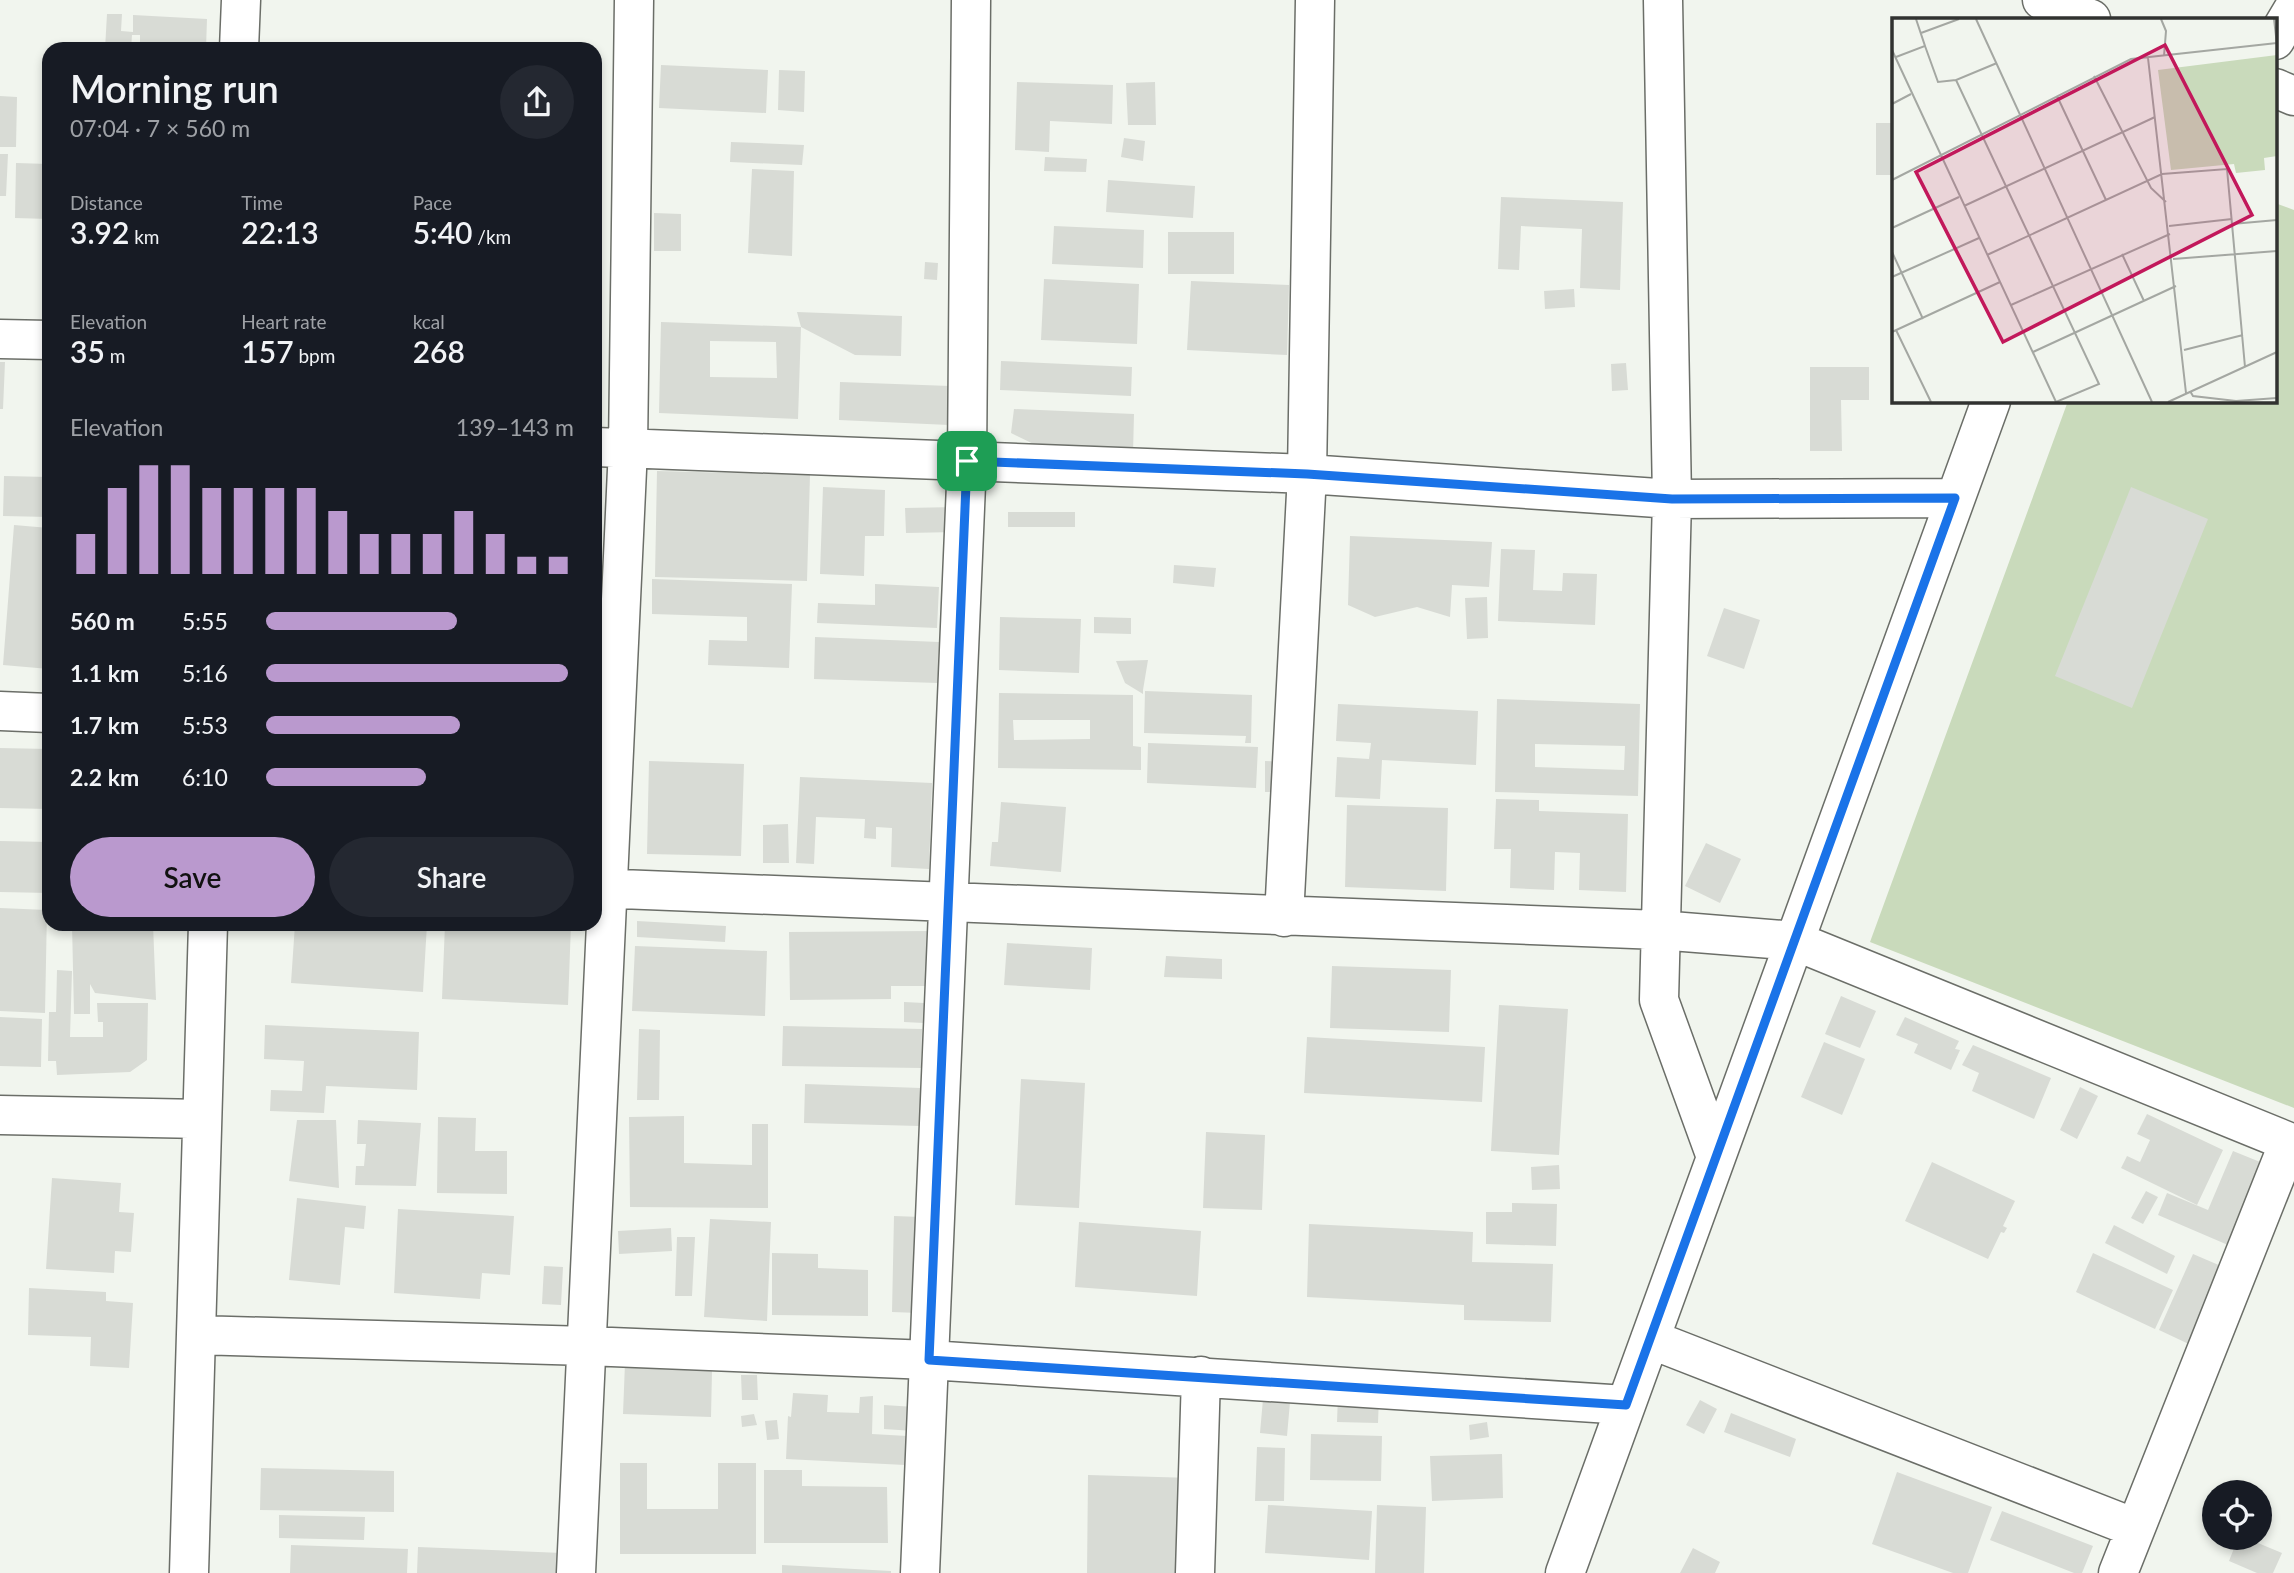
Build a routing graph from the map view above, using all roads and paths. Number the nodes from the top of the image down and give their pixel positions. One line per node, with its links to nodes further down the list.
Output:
1 (241, 0): 10 (street)
2 (634, 0): 16 (street)
3 (971, 0): 17 (street)
4 (1315, 0): 18 (street)
5 (1662, 0): 20 (street)
6 (2042, 0): 8 (street)
7 (2294, 9): 9 (street)
8 (2088, 18)
9 (2276, 38)
10 (239, 42)
11 (2276, 88): 12 (street)
12 (2294, 96)
13 (0, 339): 14 (street)
14 (42, 340)
15 (1991, 402): 19 (street)
16 (611, 447): 17 (street); 23 (street)
17 (967, 461): 18 (street); 25 (street)
18 (1307, 474): 20 (street); 26 (street)
19 (1955, 498): 20 (street); 30 (street)
20 (1672, 499): 27 (street)
21 (0, 711): 22 (street)
22 (42, 713)
23 (602, 845)
24 (602, 889): 25 (street)
25 (947, 903): 26 (street); 37 (street)
26 (1284, 917): 27 (street)
27 (1659, 930): 30 (street); 33 (street)
28 (208, 931): 32 (street)
29 (600, 931): 36 (street)
30 (1795, 941): 33 (street); 40 (street)
31 (0, 1115): 32 (street)
32 (202, 1119): 34 (street)
33 (1716, 1157): 35 (street)
34 (196, 1335): 36 (street); 42 (street)
35 (1650, 1339): 39 (street); 40 (street)
36 (587, 1346): 37 (street); 43 (street)
37 (929, 1360): 38 (street); 44 (street)
38 (1201, 1376): 39 (street); 45 (street)
39 (1626, 1405): 46 (street)
40 (2136, 1528): 41 (street)
41 (2127, 1570)
42 (189, 1573)
43 (576, 1573)
44 (920, 1573)
45 (1195, 1573)
46 (1565, 1573)

